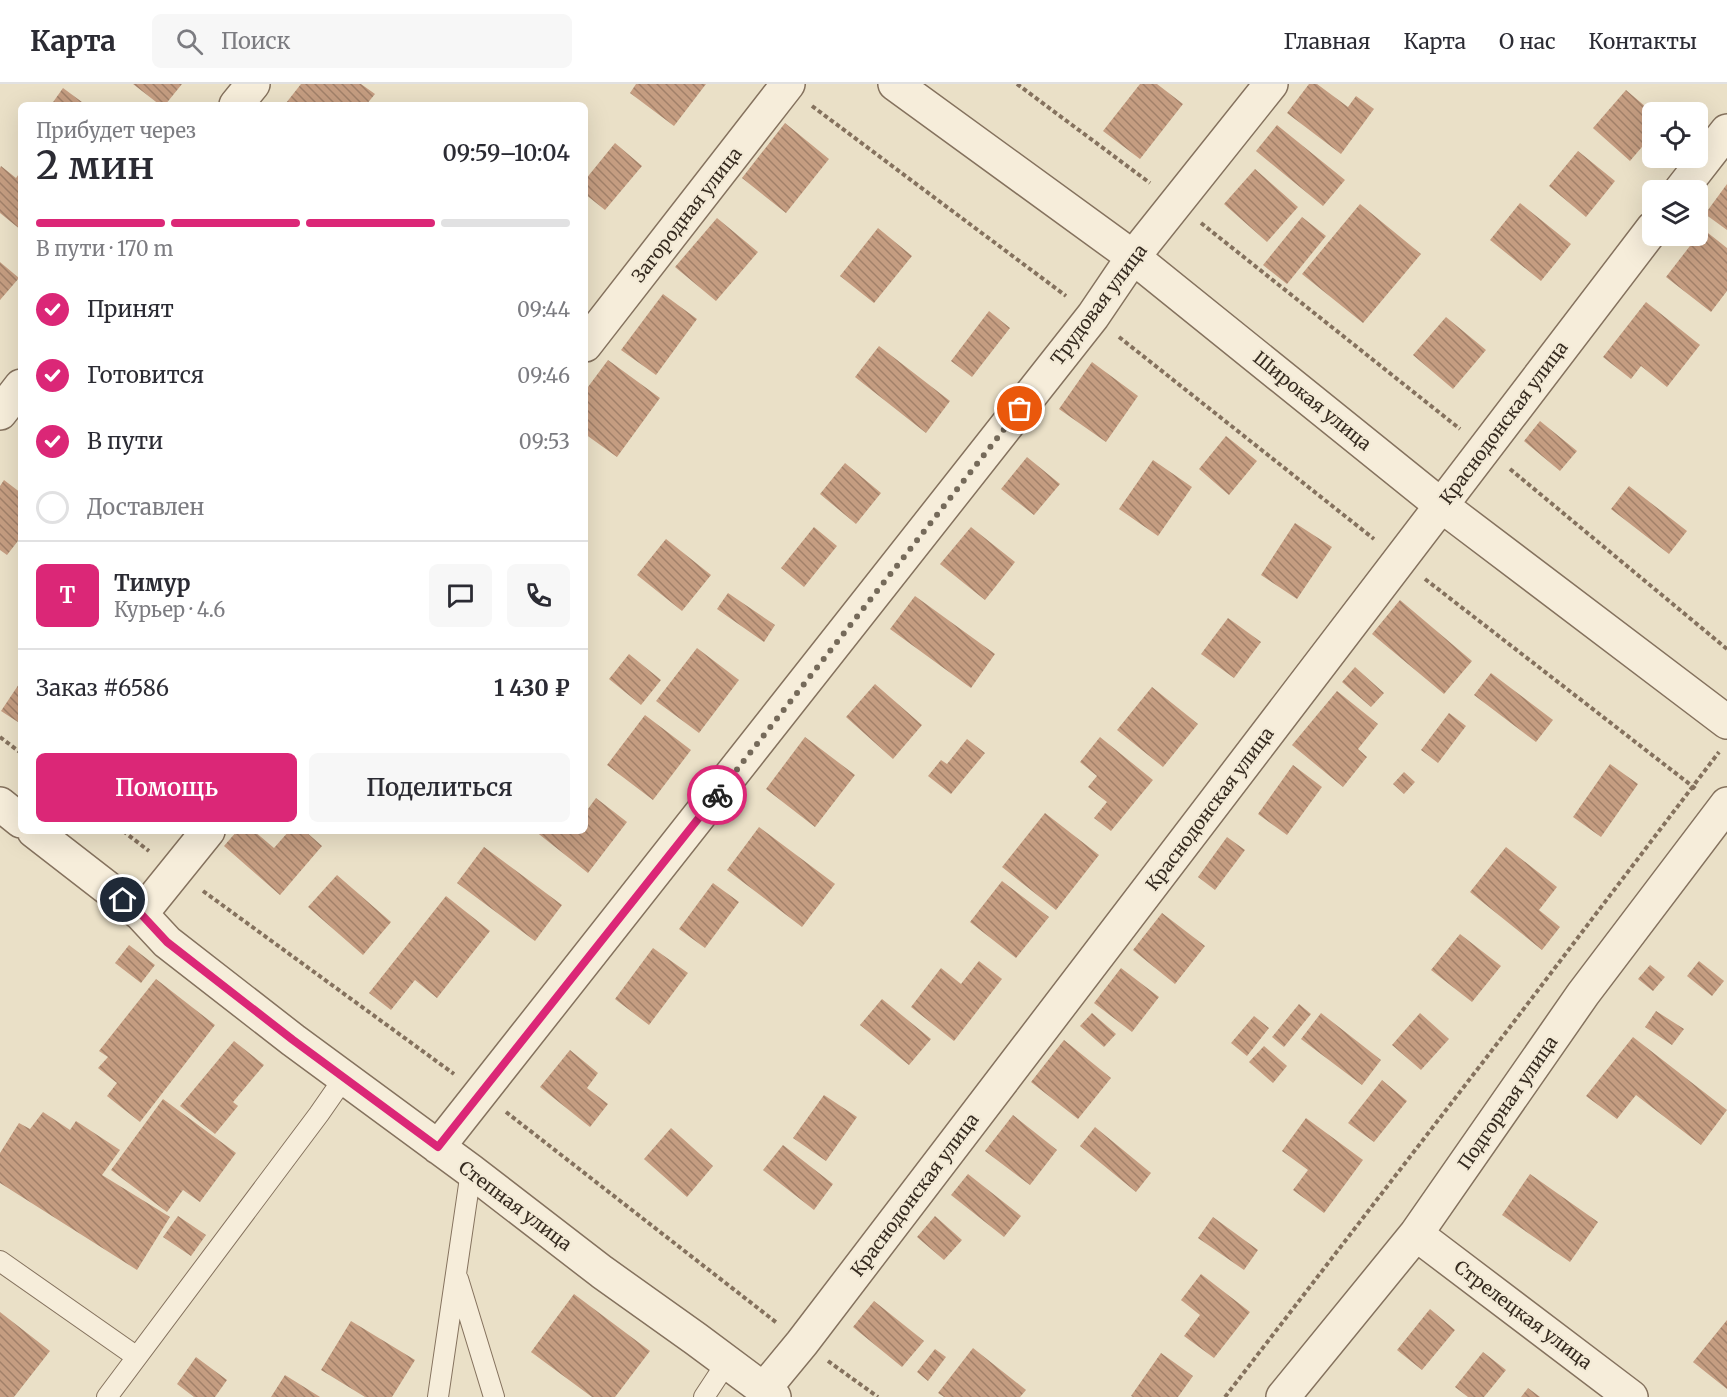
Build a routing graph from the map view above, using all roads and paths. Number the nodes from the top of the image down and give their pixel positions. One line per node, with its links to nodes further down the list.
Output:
1 (252, 84): 6 (street)
2 (895, 84): 11 (street, Широкая улица)
3 (1017, 84): 9 (path)
4 (1271, 84): 9 (street, Трудовая улица)
5 (787, 85): 12 (path); 13 (street, Загородная улица)
6 (238, 102)
7 (1727, 131): 8 (street)
8 (1689, 180)
9 (1177, 204): 11 (street, Трудовая улица); 16 (path)
10 (1642, 242): 16 (street, Краснодонская улица)
11 (1133, 257): 12 (street, Трудовая улица); 17 (street, Широкая улица)
12 (1093, 316): 18 (path); 31 (street, Трудовая улица)
13 (588, 341)
14 (18, 390): 15 (street)
15 (0, 413)
16 (1484, 448): 17 (street, Краснодонская улица); 19 (path)
17 (1442, 506): 18 (street, Краснодонская улица); 20 (street, Широкая улица)
18 (1400, 560): 23 (path); 38 (street, Краснодонская улица)
19 (1727, 649)
20 (1724, 736): 23 (path)
21 (0, 737): 22 (path)
22 (18, 751)
23 (1693, 787): 25 (path); 43 (path)
24 (0, 804): 26 (street)
25 (1725, 807): 33 (street, Подгорная улица)
26 (18, 818)
27 (38, 834): 29 (street, Степная улица)
28 (205, 834): 29 (street)
29 (141, 914): 30 (street, Степная улица)
30 (344, 1078): 31 (street, Степная улица); 36 (lane)
31 (438, 1147): 32 (street, Степная улица)
32 (471, 1172): 35 (lane); 37 (street, Степная улица)
33 (1416, 1234): 44 (street, Подгорная улица); 45 (street, Стрелецкая улица)
34 (0, 1261): 36 (lane)
35 (456, 1272): 40 (lane); 41 (lane)
36 (137, 1357): 39 (lane)
37 (727, 1362): 38 (street, Степная улица); 42 (lane)
38 (769, 1393)
39 (107, 1397)
40 (438, 1397)
41 (494, 1397)
42 (704, 1397)
43 (1225, 1397)
44 (1283, 1397)
45 (1631, 1397)

